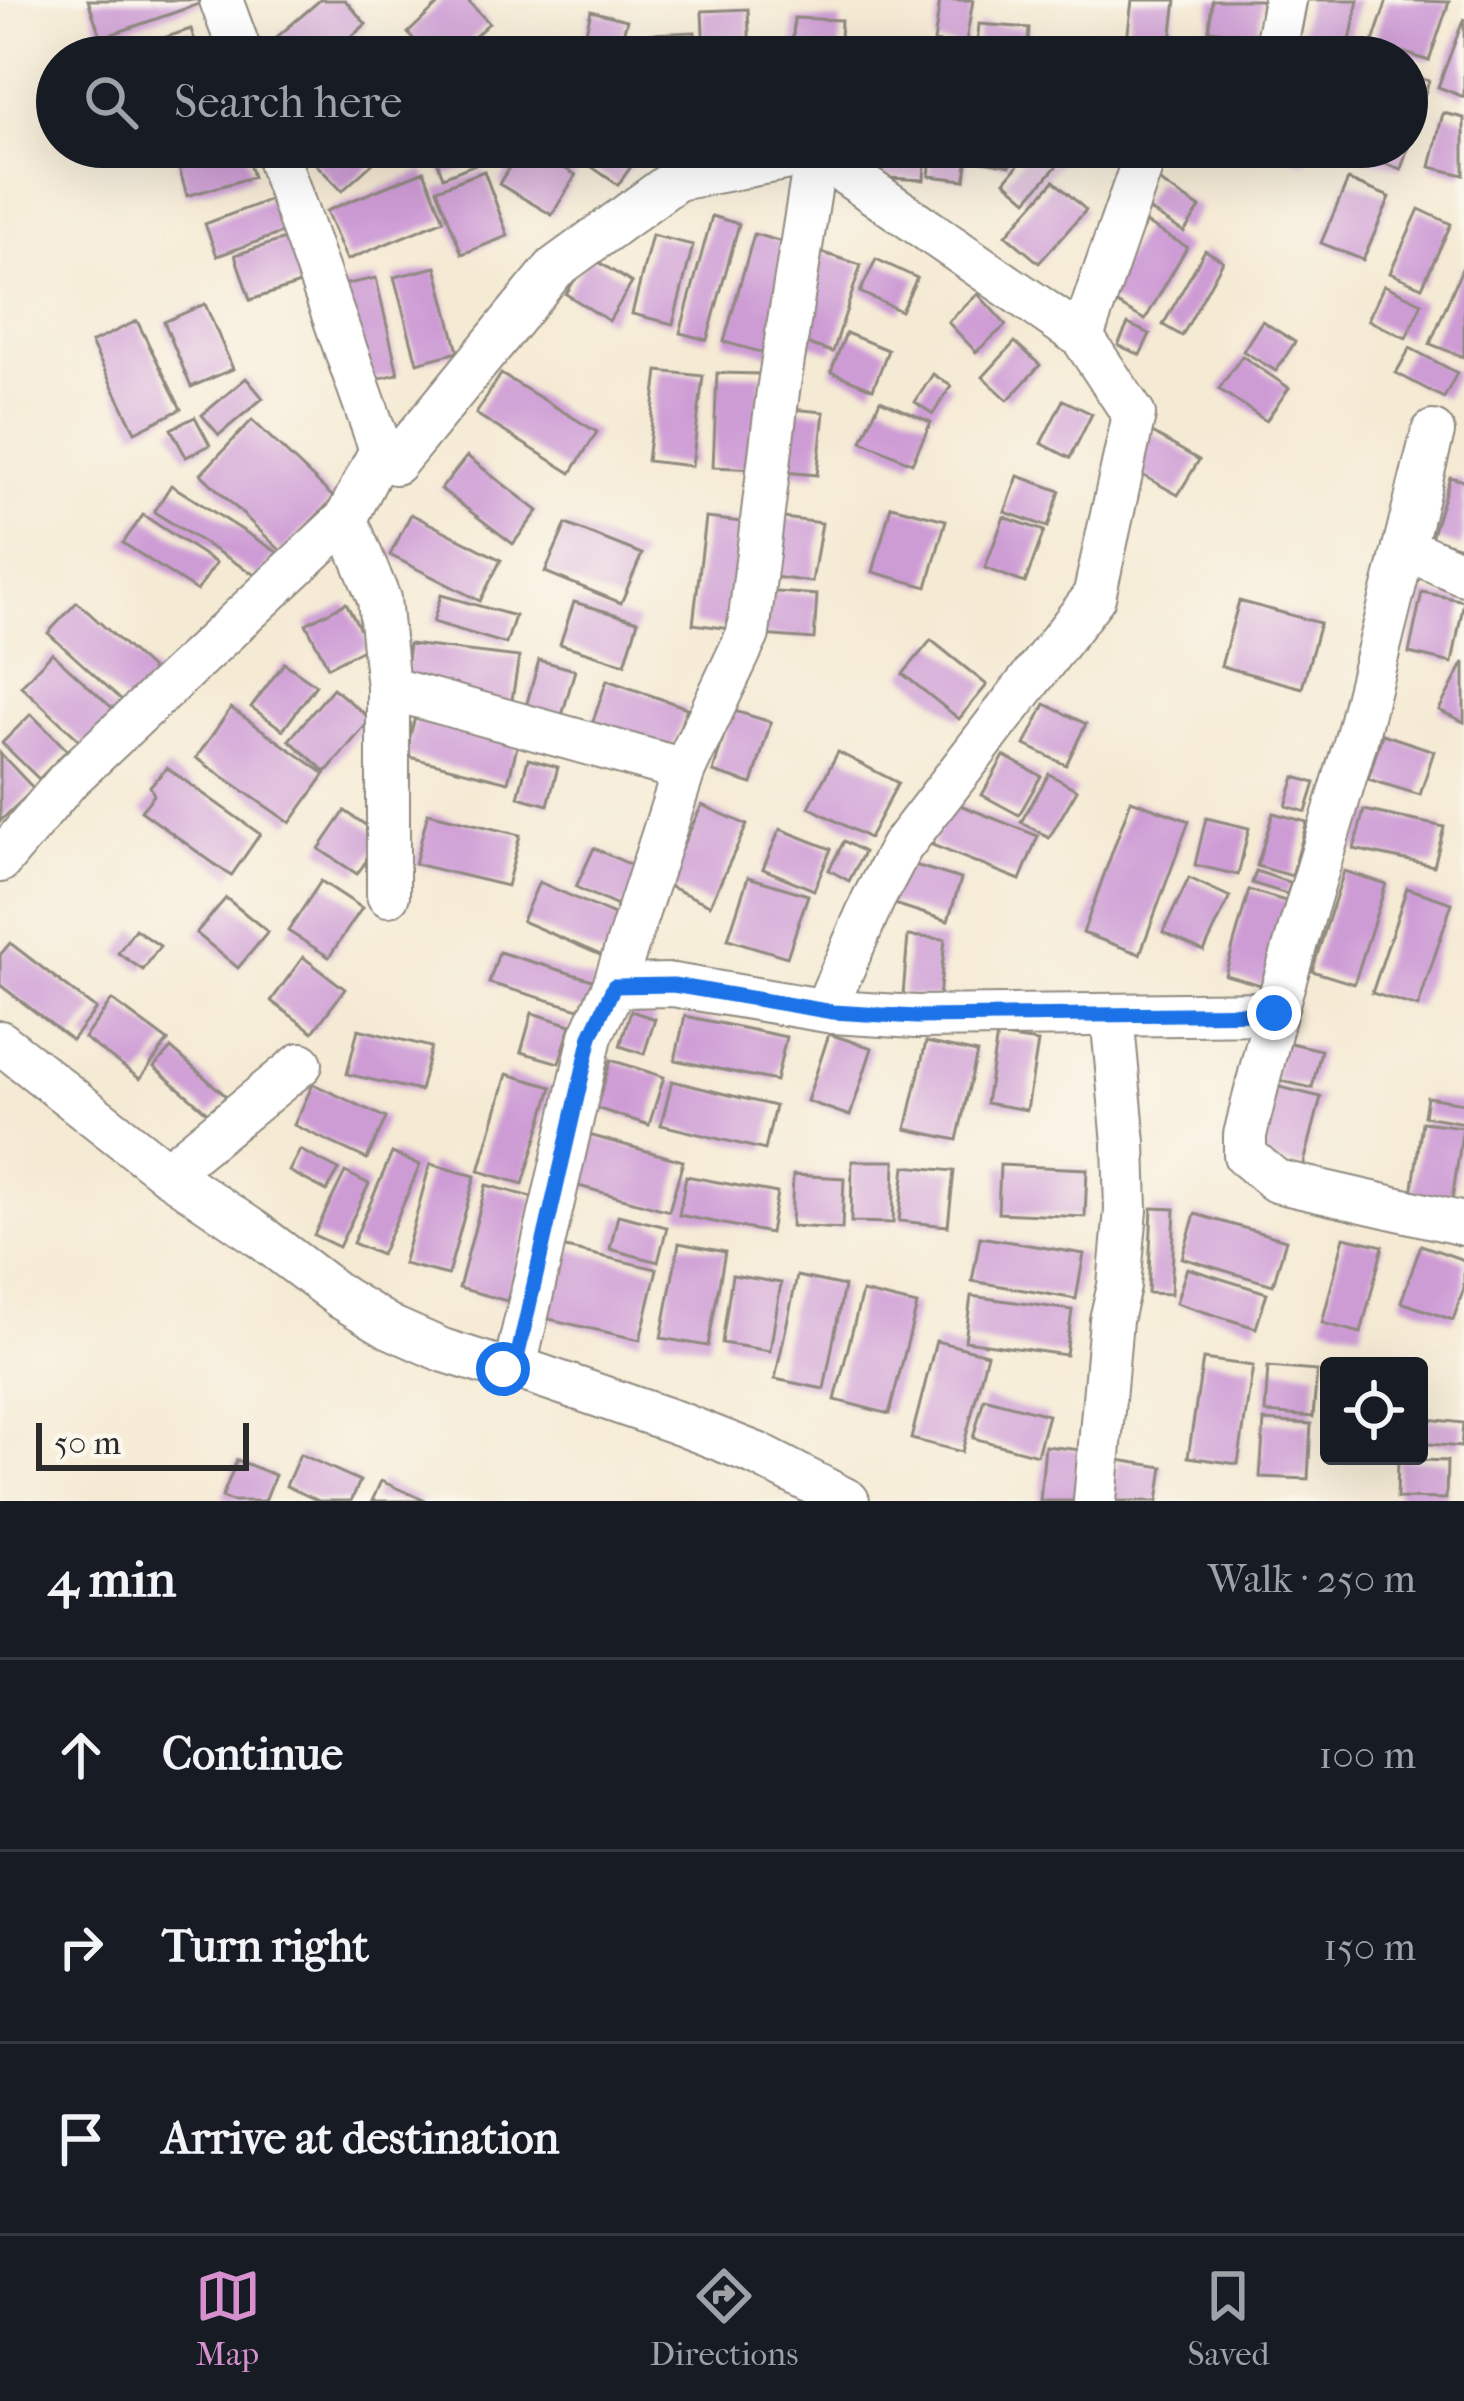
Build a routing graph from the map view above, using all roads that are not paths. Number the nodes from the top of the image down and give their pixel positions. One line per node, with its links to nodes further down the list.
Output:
1 (221, 0): 3 (street)
2 (1285, 0): 4 (street)
3 (234, 36)
4 (1278, 36)
5 (281, 168): 12 (street)
6 (738, 168): 12 (street)
7 (814, 168): 17 (street)
8 (836, 168): 10 (street)
9 (1141, 168): 10 (street)
10 (1082, 337): 21 (street)
11 (1433, 432): 14 (street)
12 (381, 450): 13 (street)
13 (346, 519): 16 (street); 18 (street)
14 (1404, 548): 15 (street); 22 (street)
15 (1464, 574)
16 (388, 688): 17 (street); 19 (street)
17 (684, 770): 20 (street)
18 (0, 861)
19 (388, 895)
20 (614, 986): 21 (street); 28 (street)
21 (833, 1012): 23 (street)
22 (1274, 1013): 23 (street); 27 (street)
23 (1112, 1015): 30 (street)
24 (0, 1042): 26 (street)
25 (301, 1064): 26 (street)
26 (166, 1173): 28 (street)
27 (1464, 1224)
28 (515, 1367): 29 (street)
29 (848, 1501)
30 (1095, 1501)

